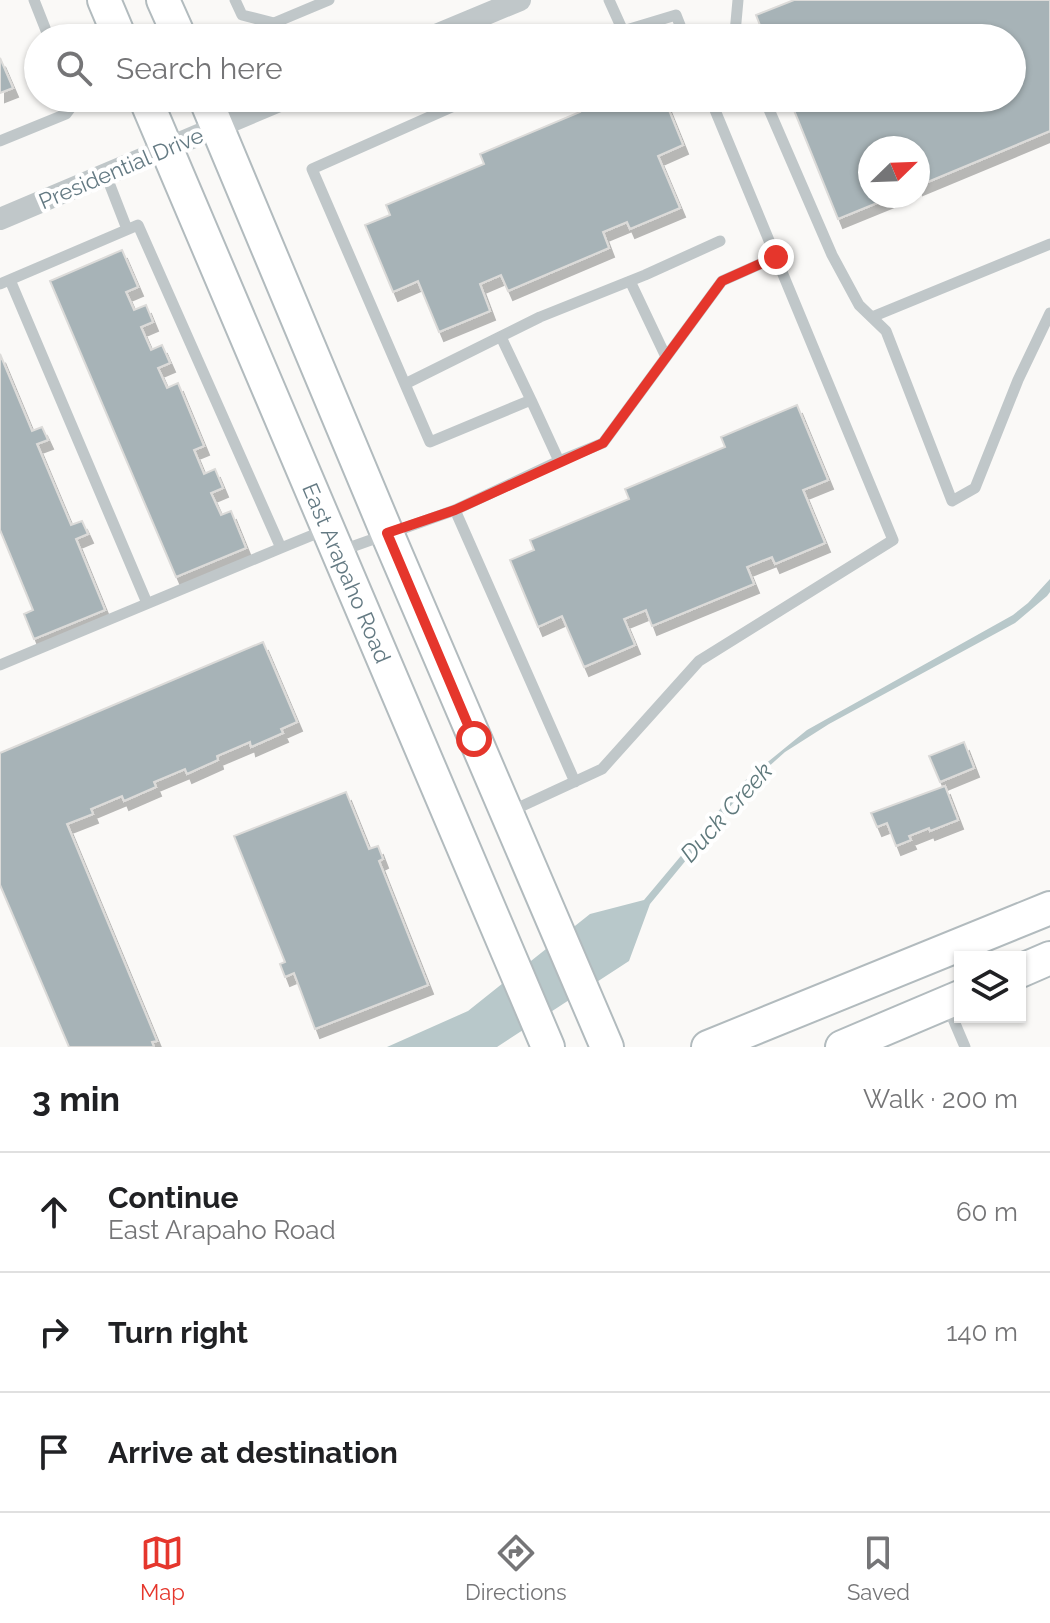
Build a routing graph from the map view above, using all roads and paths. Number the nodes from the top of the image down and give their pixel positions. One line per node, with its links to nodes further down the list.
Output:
1 (34, 0): 9 (lane)
2 (104, 0): 10 (main road)
3 (163, 0): 11 (main road)
4 (235, 0): 5 (lane)
5 (329, 0)
6 (520, 0): 12 (street)
7 (609, 0): 13 (lane)
8 (738, 0): 16 (lane)
9 (43, 24)
10 (114, 24)
11 (174, 24)
12 (463, 24)
13 (620, 24)
14 (646, 24): 15 (lane)
15 (680, 24)
16 (736, 24)
17 (68, 112): 23 (lane)
18 (151, 112): 24 (main road, East Arapaho Road)
19 (212, 112): 24 (street, Presidential Drive); 41 (main road)
20 (440, 112): 37 (lane)
21 (716, 112): 30 (lane)
22 (770, 112): 34 (lane)
23 (0, 141)
24 (167, 150): 25 (street, Presidential Drive); 42 (main road, East Arapaho Road)
25 (106, 175): 26 (street, Presidential Drive); 27 (lane)
26 (0, 219)
27 (127, 229): 32 (lane); 43 (lane)
28 (720, 241): 31 (lane)
29 (1050, 244): 34 (lane)
30 (776, 257): 36 (lane); 46 (lane)
31 (630, 281): 35 (lane); 36 (lane)
32 (5, 282): 44 (lane)
33 (1050, 313): 34 (lane)
34 (872, 317)
35 (501, 337): 37 (lane); 38 (lane)
36 (666, 357): 39 (lane)
37 (405, 384): 38 (lane)
38 (531, 400): 39 (lane)
39 (559, 461): 40 (lane)
40 (455, 510): 41 (lane); 46 (lane)
41 (387, 533): 42 (lane); 47 (main road)
42 (334, 540): 43 (lane); 54 (main road, East Arapaho Road)
43 (281, 548): 44 (lane)
44 (147, 603): 45 (lane)
45 (1, 661)
46 (575, 782): 47 (lane)
47 (506, 813): 52 (main road)
48 (1047, 912): 55 (main road)
49 (1050, 958): 50 (main road)
50 (1026, 968)
51 (953, 1000): 53 (main road); 56 (lane)
52 (606, 1044)
53 (846, 1046)
54 (548, 1047)
55 (708, 1047)
56 (965, 1047)

